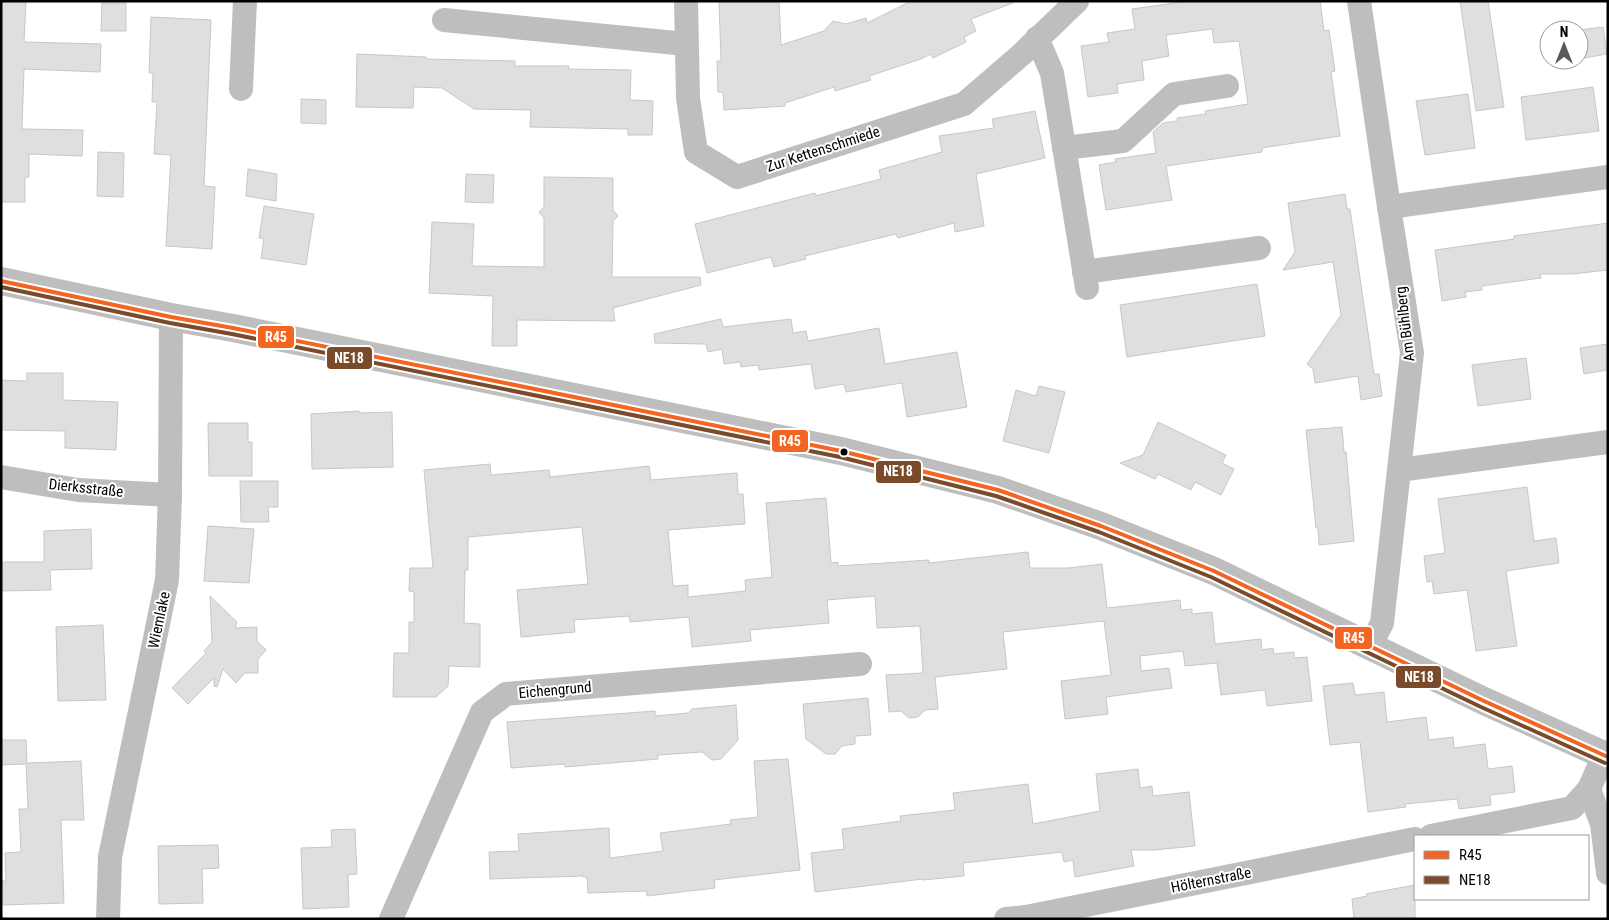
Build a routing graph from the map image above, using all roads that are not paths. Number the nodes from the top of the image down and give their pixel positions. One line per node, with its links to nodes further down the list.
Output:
1 (245, 1): 9 (street)
2 (686, 1): 7 (street, Zur Kettenschmiede)
3 (1077, 1): 6 (street, Zur Kettenschmiede)
4 (1359, 1): 12 (street, Am Bühlberg)
5 (444, 20): 7 (street)
6 (1037, 38): 7 (street, Zur Kettenschmiede); 10 (street)
7 (686, 44)
8 (1227, 86): 10 (street)
9 (241, 88)
10 (1064, 148): 13 (street)
11 (1608, 177): 12 (street)
12 (1389, 207): 17 (street, Am Bühlberg)
13 (1259, 248)
14 (1, 282): 15 (street)
15 (171, 317): 19 (street, Wiemlake); 20 (street)
16 (1608, 442): 17 (street)
17 (1399, 470): 20 (street, Am Bühlberg)
18 (1, 477): 19 (street, Dierksstraße)
19 (170, 495): 28 (street, Wiemlake)
20 (1370, 646): 22 (street)
21 (860, 664): 29 (street, Eichengrund)
22 (1606, 756): 23 (street)
23 (1589, 790): 24 (street); 26 (street)
24 (1436, 835)
25 (1414, 840): 27 (street, Hölternstraße)
26 (1608, 873)
27 (1019, 918)
28 (108, 919)
29 (391, 919)

